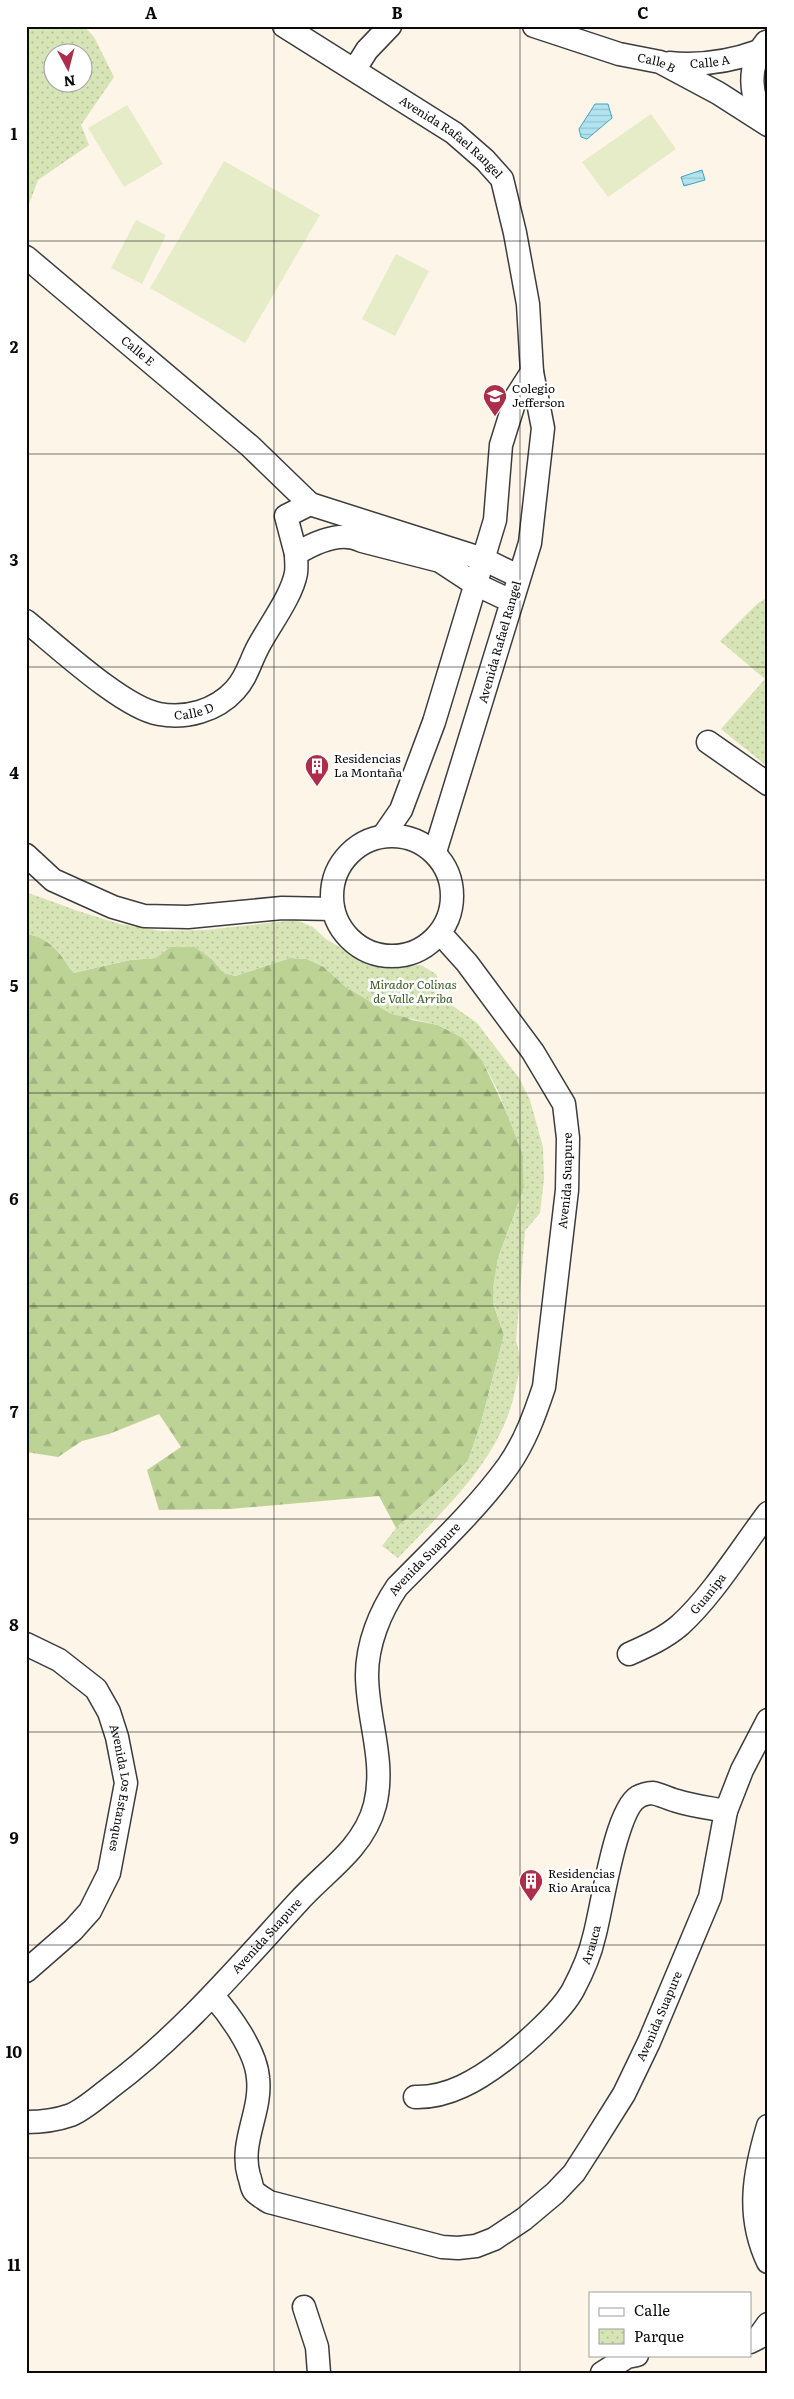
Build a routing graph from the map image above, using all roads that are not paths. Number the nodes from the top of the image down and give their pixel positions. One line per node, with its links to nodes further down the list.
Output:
1 (284, 26): 6 (street, Avenida Rafael Rangel)
2 (390, 26): 6 (street)
3 (534, 26): 5 (street, Calle B)
4 (763, 45): 5 (street, Calle A); 7 (street, Calle A)
5 (660, 62): 7 (street, Calle B)
6 (355, 69): 9 (street, Avenida Rafael Rangel)
7 (768, 123)
8 (26, 257): 12 (street, Calle E)
9 (532, 372): 10 (street); 11 (street, Avenida Rafael Rangel)
10 (508, 423): 11 (street); 16 (street)
11 (543, 428): 17 (street, Avenida Rafael Rangel)
12 (250, 446): 13 (street, Calle E); 14 (street, Calle E)
13 (310, 504): 14 (street); 16 (street)
14 (286, 516): 15 (street, Calle D)
15 (296, 554): 18 (street); 20 (street, Calle D)
16 (483, 560): 17 (street); 18 (street)
17 (518, 576): 19 (street, Avenida Rafael Rangel)
18 (475, 584): 19 (street); 23 (street)
19 (511, 601): 24 (street, Avenida Rafael Rangel)
20 (26, 621)
21 (708, 742): 22 (street)
22 (768, 784)
23 (383, 836): 24 (street); 26 (street)
24 (435, 852): 27 (street)
25 (26, 855): 26 (street)
26 (333, 909): 27 (street)
27 (440, 933): 34 (street, Avenida Suapure)
28 (768, 1513): 30 (street, Guanipa)
29 (26, 1644): 33 (street, Avenida Los Estanques)
30 (630, 1654)
31 (768, 1720): 32 (street, Avenida Suapure)
32 (726, 1811): 34 (street, Avenida Suapure); 35 (street, Arauca)
33 (26, 1971)
34 (213, 1996): 36 (street)
35 (415, 2097)
36 (26, 2122)
37 (768, 2126): 38 (street)
38 (768, 2262)
39 (304, 2307): 43 (street)
40 (768, 2324): 41 (street)
41 (752, 2341)
42 (632, 2356): 44 (street)
43 (319, 2373)
44 (602, 2373)

